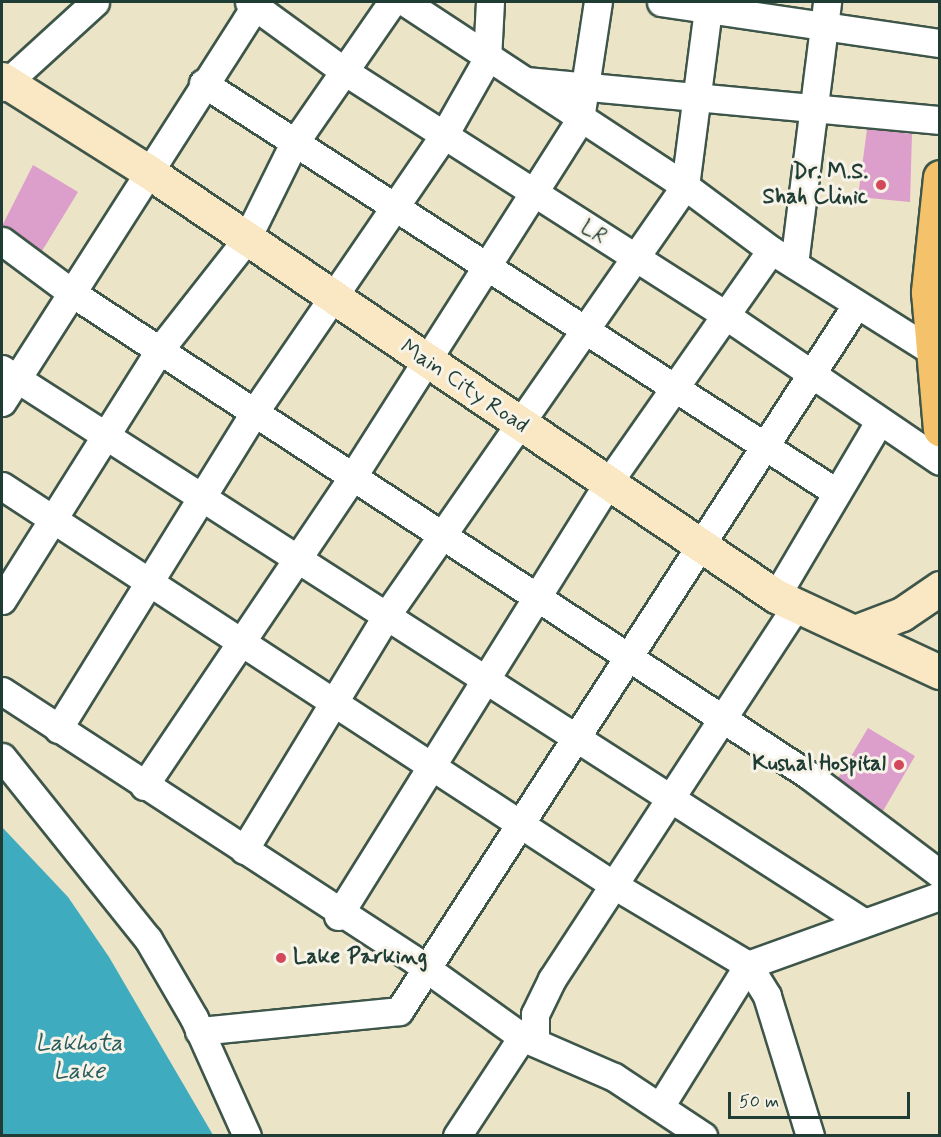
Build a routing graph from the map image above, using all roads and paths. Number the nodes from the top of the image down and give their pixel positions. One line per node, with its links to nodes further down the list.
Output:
1 (95, 2): 15 (street)
2 (392, 2): 13 (street)
3 (405, 2): 12 (street)
4 (490, 2): 12 (street)
5 (598, 2): 17 (street)
6 (661, 2): 9 (street)
7 (827, 2): 10 (street)
8 (254, 3): 13 (street, LR); 16 (street)
9 (709, 4): 10 (street); 18 (street)
10 (824, 28): 11 (street); 19 (street)
11 (939, 43)
12 (487, 59): 14 (street); 22 (street)
13 (344, 71): 22 (street, LR); 23 (street)
14 (525, 81): 17 (street); 20 (street)
15 (3, 82): 24 (street, Main City Road)
16 (203, 83): 23 (street); 24 (street)
17 (590, 84): 18 (street); 20 (street)
18 (698, 96): 19 (street); 26 (street)
19 (816, 110): 21 (street); 34 (street)
20 (580, 119): 26 (street); 27 (street)
21 (939, 120)
22 (444, 135): 27 (street, LR); 28 (street)
23 (293, 145): 28 (street); 30 (street)
24 (146, 170): 30 (street, Main City Road); 36 (street)
25 (939, 177): 29 (main road)
26 (685, 186): 32 (street); 33 (street)
27 (533, 193): 33 (street, LR); 35 (street)
28 (394, 207): 35 (street); 37 (street)
29 (936, 231): 42 (main road)
30 (246, 240): 37 (street, Main City Road); 41 (street)
31 (2, 241): 36 (street)
32 (771, 250): 34 (street); 39 (street)
33 (631, 258): 39 (street, LR); 40 (street)
34 (794, 264): 38 (street)
35 (487, 266): 40 (street); 43 (street)
36 (72, 293): 41 (street); 44 (street)
37 (332, 297): 43 (street, Main City Road); 48 (street)
38 (855, 305): 42 (street); 45 (street)
39 (722, 313): 45 (street, LR); 46 (street)
40 (583, 329): 46 (street); 50 (street)
41 (161, 348): 48 (street); 52 (street)
42 (934, 349): 51 (main road)
43 (426, 361): 50 (street, Main City Road); 55 (street)
44 (9, 374): 47 (street); 52 (street)
45 (812, 374): 49 (street, LR); 53 (street)
46 (673, 387): 53 (street); 56 (street)
47 (2, 402)
48 (255, 411): 55 (street); 59 (street)
49 (879, 422): 54 (street, LR); 58 (street)
50 (519, 424): 56 (street, Main City Road); 61 (street)
51 (939, 429)
52 (107, 437): 59 (street); 60 (street)
53 (765, 446): 58 (street); 62 (street)
54 (939, 461)
55 (353, 477): 61 (street); 63 (street)
56 (608, 483): 62 (street, Main City Road); 66 (street)
57 (2, 486): 60 (street)
58 (836, 492): 68 (street)
59 (201, 496): 63 (street); 64 (street)
60 (52, 520): 64 (street); 67 (street)
61 (443, 538): 66 (street); 69 (street)
62 (699, 544): 68 (street, Main City Road); 72 (street)
63 (298, 559): 69 (street); 71 (street)
64 (146, 584): 71 (street); 78 (street)
65 (939, 588): 70 (street)
66 (533, 597): 72 (street); 74 (street)
67 (2, 600)
68 (786, 601): 70 (street, Main City Road); 77 (street)
69 (388, 613): 74 (street); 76 (street)
70 (855, 632): 73 (street, Main City Road)
71 (241, 645): 76 (street); 82 (street)
72 (627, 658): 77 (street); 79 (street)
73 (939, 672)
74 (482, 676): 79 (street); 81 (street)
75 (2, 691): 78 (street)
76 (330, 703): 81 (street); 85 (street)
77 (723, 718): 83 (street); 86 (street)
78 (58, 729): 82 (street)
79 (577, 739): 83 (street); 84 (street)
80 (2, 757): 93 (street)
81 (428, 766): 84 (street); 89 (street)
82 (145, 785): 85 (street)
83 (671, 800): 87 (street); 90 (street)
84 (521, 825): 87 (street); 92 (street)
85 (244, 850): 89 (street)
86 (939, 874)
87 (612, 884): 91 (street); 94 (street)
88 (939, 896): 90 (street)
89 (339, 914): 92 (street)
90 (860, 920): 91 (street)
91 (748, 965): 95 (street); 99 (street)
92 (427, 973): 93 (street); 94 (street)
93 (199, 1031): 96 (street)
94 (528, 1040): 95 (street); 97 (street)
95 (661, 1106): 98 (street)
96 (248, 1136)
97 (457, 1136)
98 (703, 1136)
99 (810, 1136)

